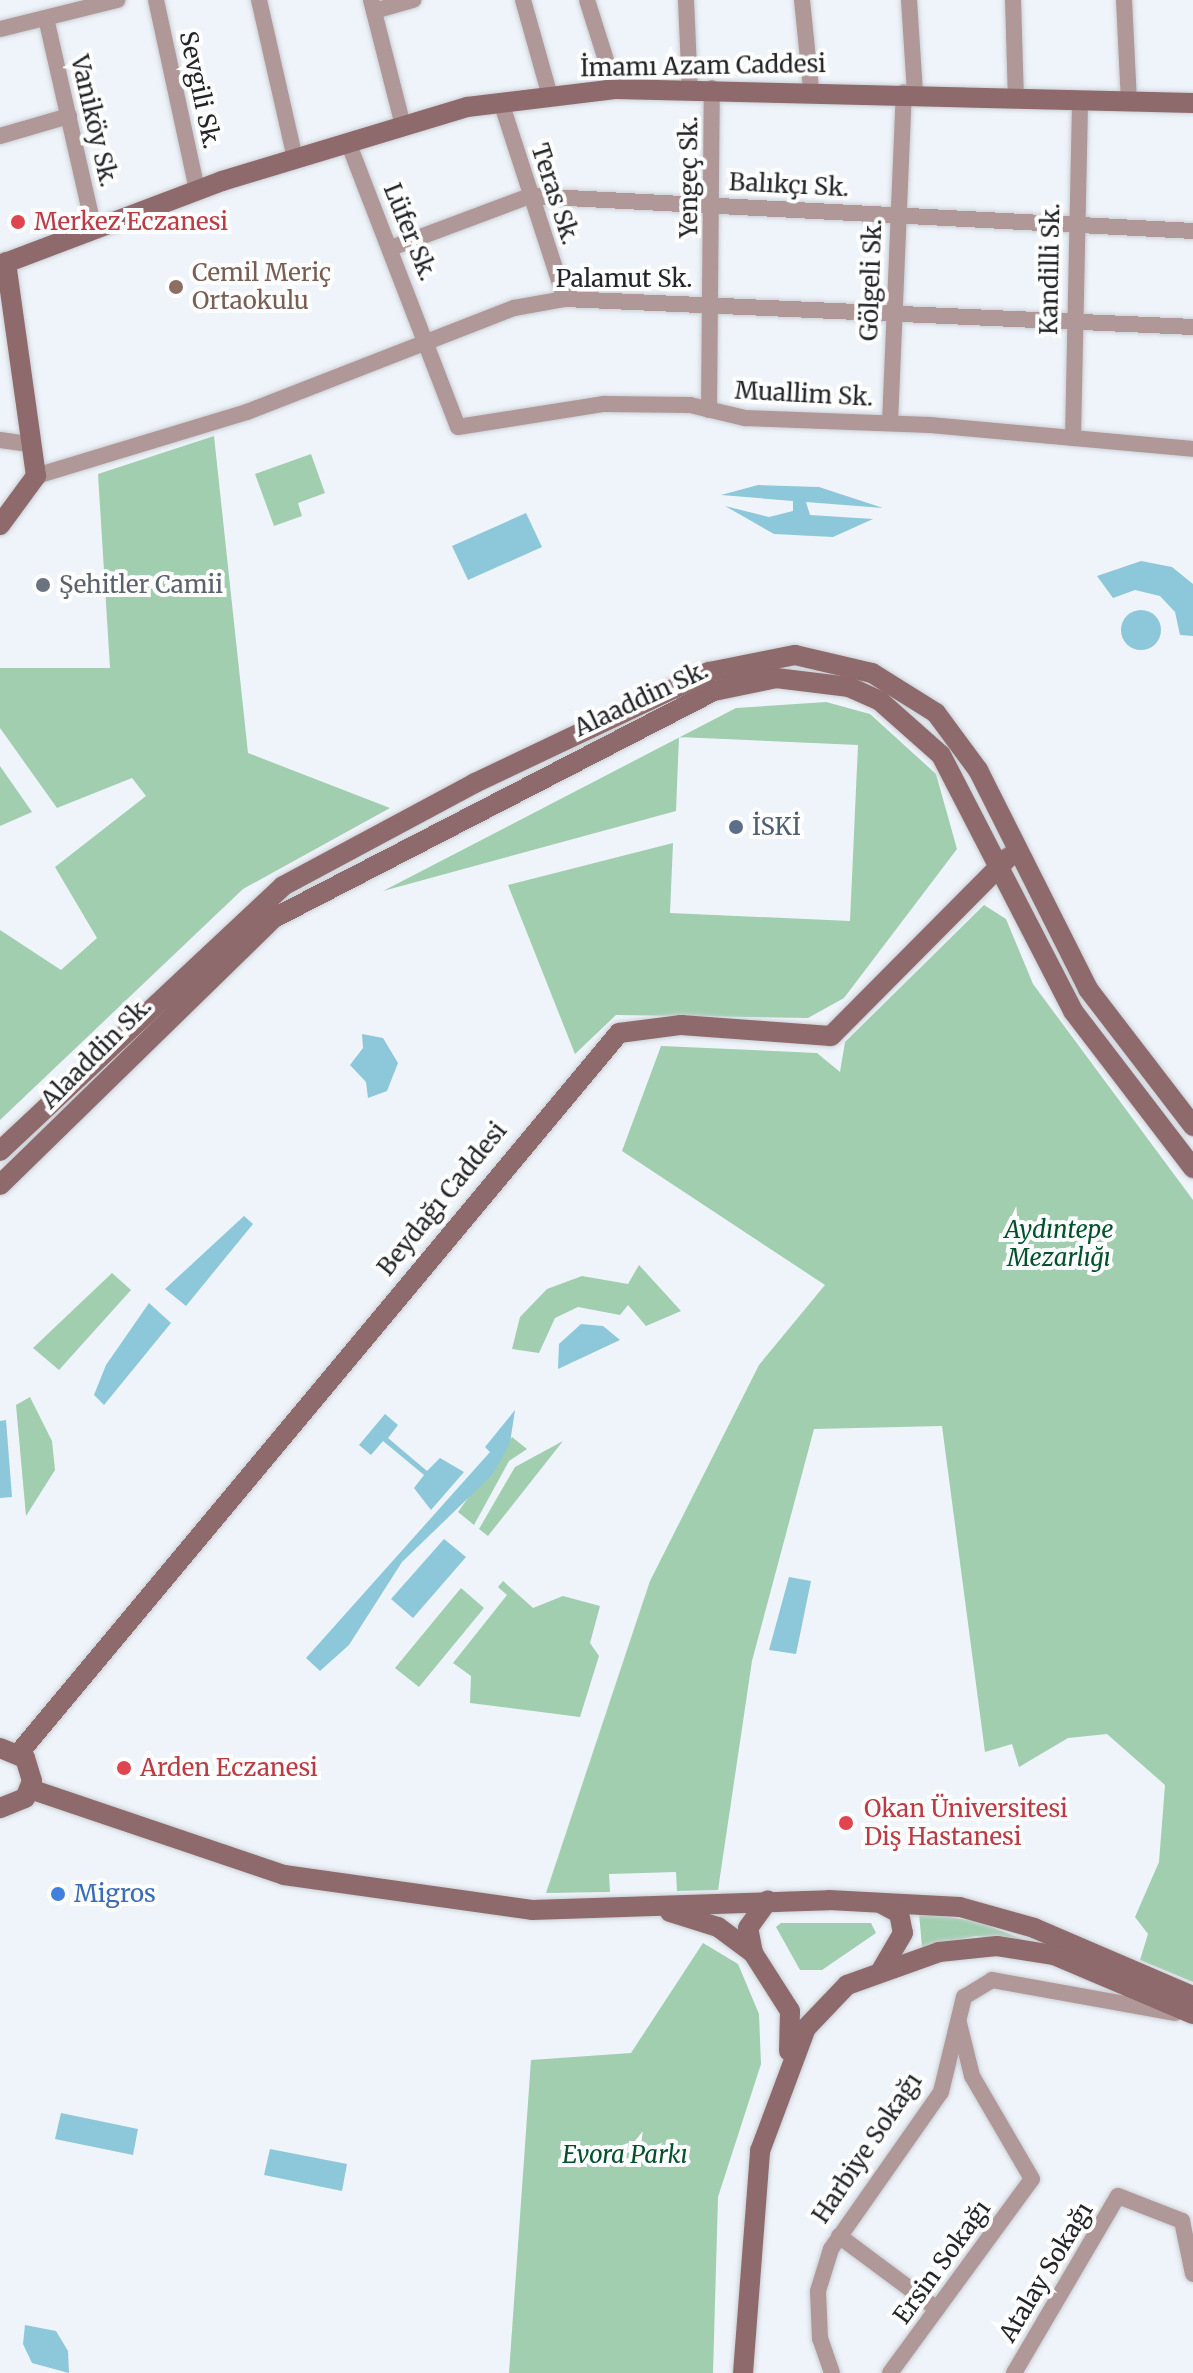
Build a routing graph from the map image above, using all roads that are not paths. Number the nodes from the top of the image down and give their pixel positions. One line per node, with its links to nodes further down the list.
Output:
1 (117, 0): 13 (street)
2 (156, 0): 31 (street, Sevgili Sk.)
3 (259, 0): 30 (street)
4 (413, 0): 12 (street)
5 (523, 0): 20 (street)
6 (587, 0): 16 (street)
7 (686, 0): 18 (street)
8 (802, 0): 17 (street)
9 (909, 0): 19 (street, Gölgeli Sk.)
10 (1013, 0): 21 (street)
11 (1124, 0): 24 (street)
12 (372, 6): 27 (street)
13 (46, 18): 14 (street); 26 (street, Vaniköy Sk.)
14 (0, 29)
15 (712, 88): 17 (street, İmamı Azam Caddesi); 18 (street, İmamı Azam Caddesi); 33 (street, Yengeç Sk.)
16 (615, 89): 18 (street, İmamı Azam Caddesi); 20 (street, İmamı Azam Caddesi)
17 (811, 89): 19 (street, İmamı Azam Caddesi)
18 (690, 91)
19 (909, 92): 21 (street, İmamı Azam Caddesi); 34 (street, Gölgeli Sk.)
20 (550, 96): 22 (street, İmamı Azam Caddesi)
21 (1016, 100): 23 (street, İmamı Azam Caddesi)
22 (501, 102): 27 (street, İmamı Azam Caddesi); 32 (street, Teras Sk.)
23 (1080, 102): 24 (street, İmamı Azam Caddesi); 35 (street, Kandilli Sk.)
24 (1129, 102): 25 (street, İmamı Azam Caddesi)
25 (1193, 103)
26 (69, 116): 28 (street); 37 (street, Vaniköy Sk.)
27 (403, 126): 29 (street, İmamı Azam Caddesi)
28 (0, 136)
29 (348, 142): 30 (street, İmamı Azam Caddesi); 38 (street, Lüfer Sk.)
30 (295, 159): 31 (street, İmamı Azam Caddesi)
31 (197, 190): 37 (street, İmamı Azam Caddesi)
32 (530, 196): 33 (street, Balıkçı Sk.); 38 (street, Balıkçı Sk.); 40 (street, Teras Sk.)
33 (714, 205): 34 (street, Balıkçı Sk.); 41 (street, Yengeç Sk.)
34 (897, 214): 35 (street, Balıkçı Sk.); 42 (street, Gölgeli Sk.)
35 (1074, 230): 36 (street, Balıkçı Sk.); 43 (street, Kandilli Sk.)
36 (1193, 231)
37 (83, 233): 39 (street, İmamı Azam Caddesi)
38 (391, 248): 45 (street, Lüfer Sk.)
39 (3, 264): 50 (street)
40 (565, 299): 41 (street, Palamut Sk.); 45 (street, Palamut Sk.)
41 (712, 303): 42 (street, Palamut Sk.); 46 (street, Yengeç Sk.)
42 (894, 311): 43 (street, Palamut Sk.); 47 (street, Gölgeli Sk.)
43 (1073, 320): 44 (street, Palamut Sk.); 48 (street, Kandilli Sk.)
44 (1193, 327)
45 (426, 341): 46 (street, Muallim Sk.); 52 (street, Palamut Sk.)
46 (709, 410): 47 (street, Muallim Sk.)
47 (890, 423): 48 (street, Muallim Sk.)
48 (1073, 438): 51 (street, Muallim Sk.)
49 (0, 440): 50 (street)
50 (28, 444): 52 (street)
51 (1193, 449)
52 (36, 476): 53 (street)
53 (0, 525)
54 (498, 772): 55 (street, Alaaddin Sk.); 56 (street); 58 (street, Alaaddin Sk.)
55 (475, 783): 57 (street); 60 (street, Alaaddin Sk.)
56 (510, 792): 57 (street, Alaaddin Sk.); 58 (street, Alaaddin Sk.)
57 (487, 803): 62 (street, Alaaddin Sk.)
58 (1009, 857): 59 (street, Alaaddin Sk.); 61 (street, Alaaddin Sk.); 63 (street, Beydağı Caddesi)
59 (1193, 1126)
60 (0, 1151)
61 (1192, 1165)
62 (0, 1185)
63 (9, 1751): 64 (street)
64 (30, 1789): 65 (street); 68 (street)
65 (0, 1808)
66 (768, 1900): 67 (street); 68 (street); 69 (street)
67 (876, 1903): 70 (street); 72 (street)
68 (616, 1907): 69 (street)
69 (753, 1953): 71 (street)
70 (882, 1969): 73 (street); 75 (street, Harbiye Sokağı)
71 (781, 1989): 73 (street); 76 (street)
72 (1193, 1996)
73 (828, 2000): 76 (street)
74 (956, 2013): 75 (street, Harbiye Sokağı); 77 (street, Harbiye Sokağı); 79 (street, Ersin Sokağı)
75 (1193, 2015)
76 (787, 2067): 80 (street)
77 (839, 2236): 79 (street); 81 (street, Harbiye Sokağı)
78 (1193, 2274): 83 (street, Atalay Sokağı)
79 (937, 2309): 82 (street, Ersin Sokağı)
80 (743, 2373)
81 (832, 2373)
82 (890, 2373)
83 (1014, 2373)

